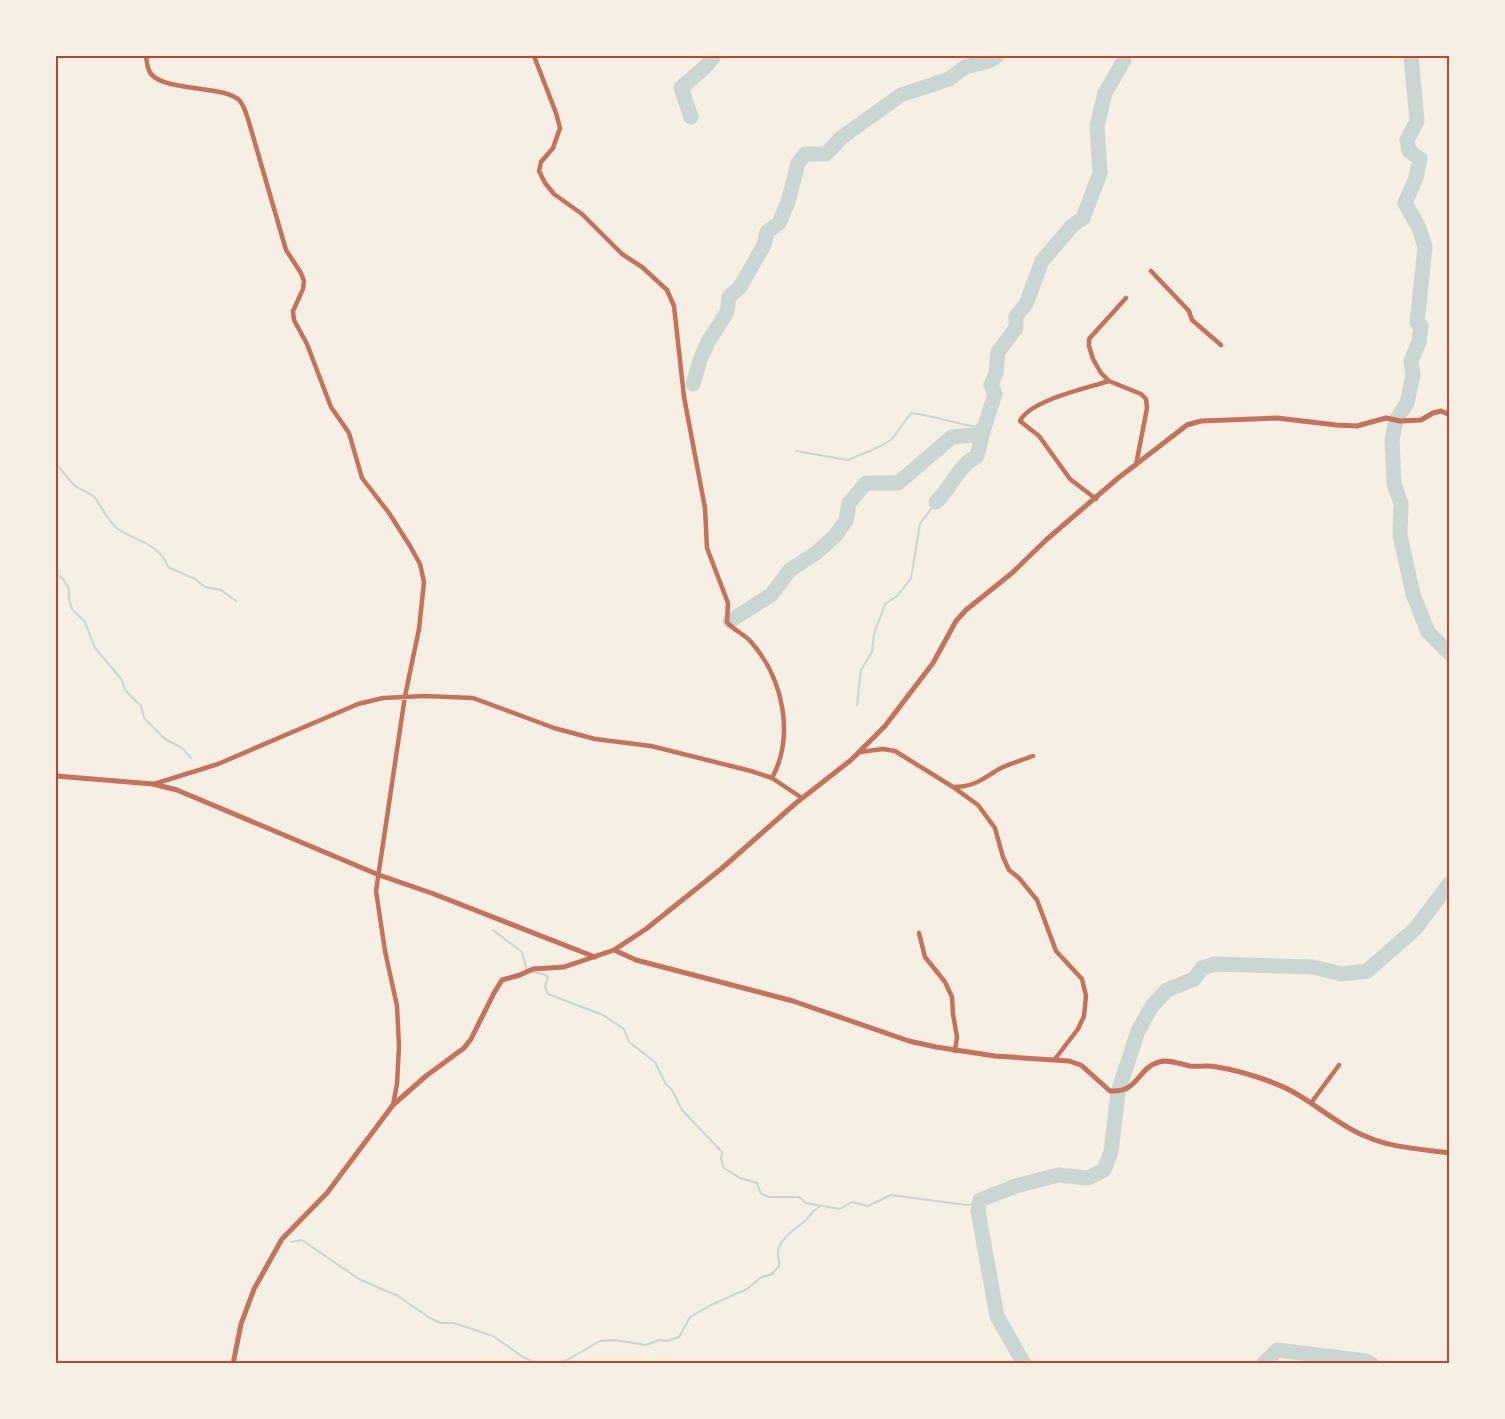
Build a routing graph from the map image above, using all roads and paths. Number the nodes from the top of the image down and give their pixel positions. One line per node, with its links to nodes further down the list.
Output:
1 (146, 56): 10 (street)
2 (534, 56): 14 (street)
3 (1151, 271): 5 (street)
4 (1126, 298): 6 (street)
5 (1221, 345)
6 (1109, 381): 8 (street); 9 (street)
7 (1449, 415): 8 (street)
8 (1137, 465): 9 (street)
9 (1096, 499): 11 (street)
10 (405, 696): 14 (street); 15 (street); 18 (street)
11 (859, 752): 16 (street); 17 (street)
12 (1033, 756): 16 (street)
13 (56, 776): 15 (street)
14 (772, 778): 17 (street)
15 (153, 784): 18 (street)
16 (954, 787): 23 (street)
17 (802, 798): 20 (street)
18 (379, 875): 21 (street); 26 (street)
19 (919, 933): 22 (street)
20 (614, 950): 21 (street); 22 (street)
21 (595, 957): 26 (street)
22 (956, 1051): 23 (street)
23 (1055, 1059): 25 (street)
24 (1340, 1065): 25 (street)
25 (1311, 1103): 27 (street)
26 (393, 1105): 28 (street)
27 (1449, 1153)
28 (233, 1364)

